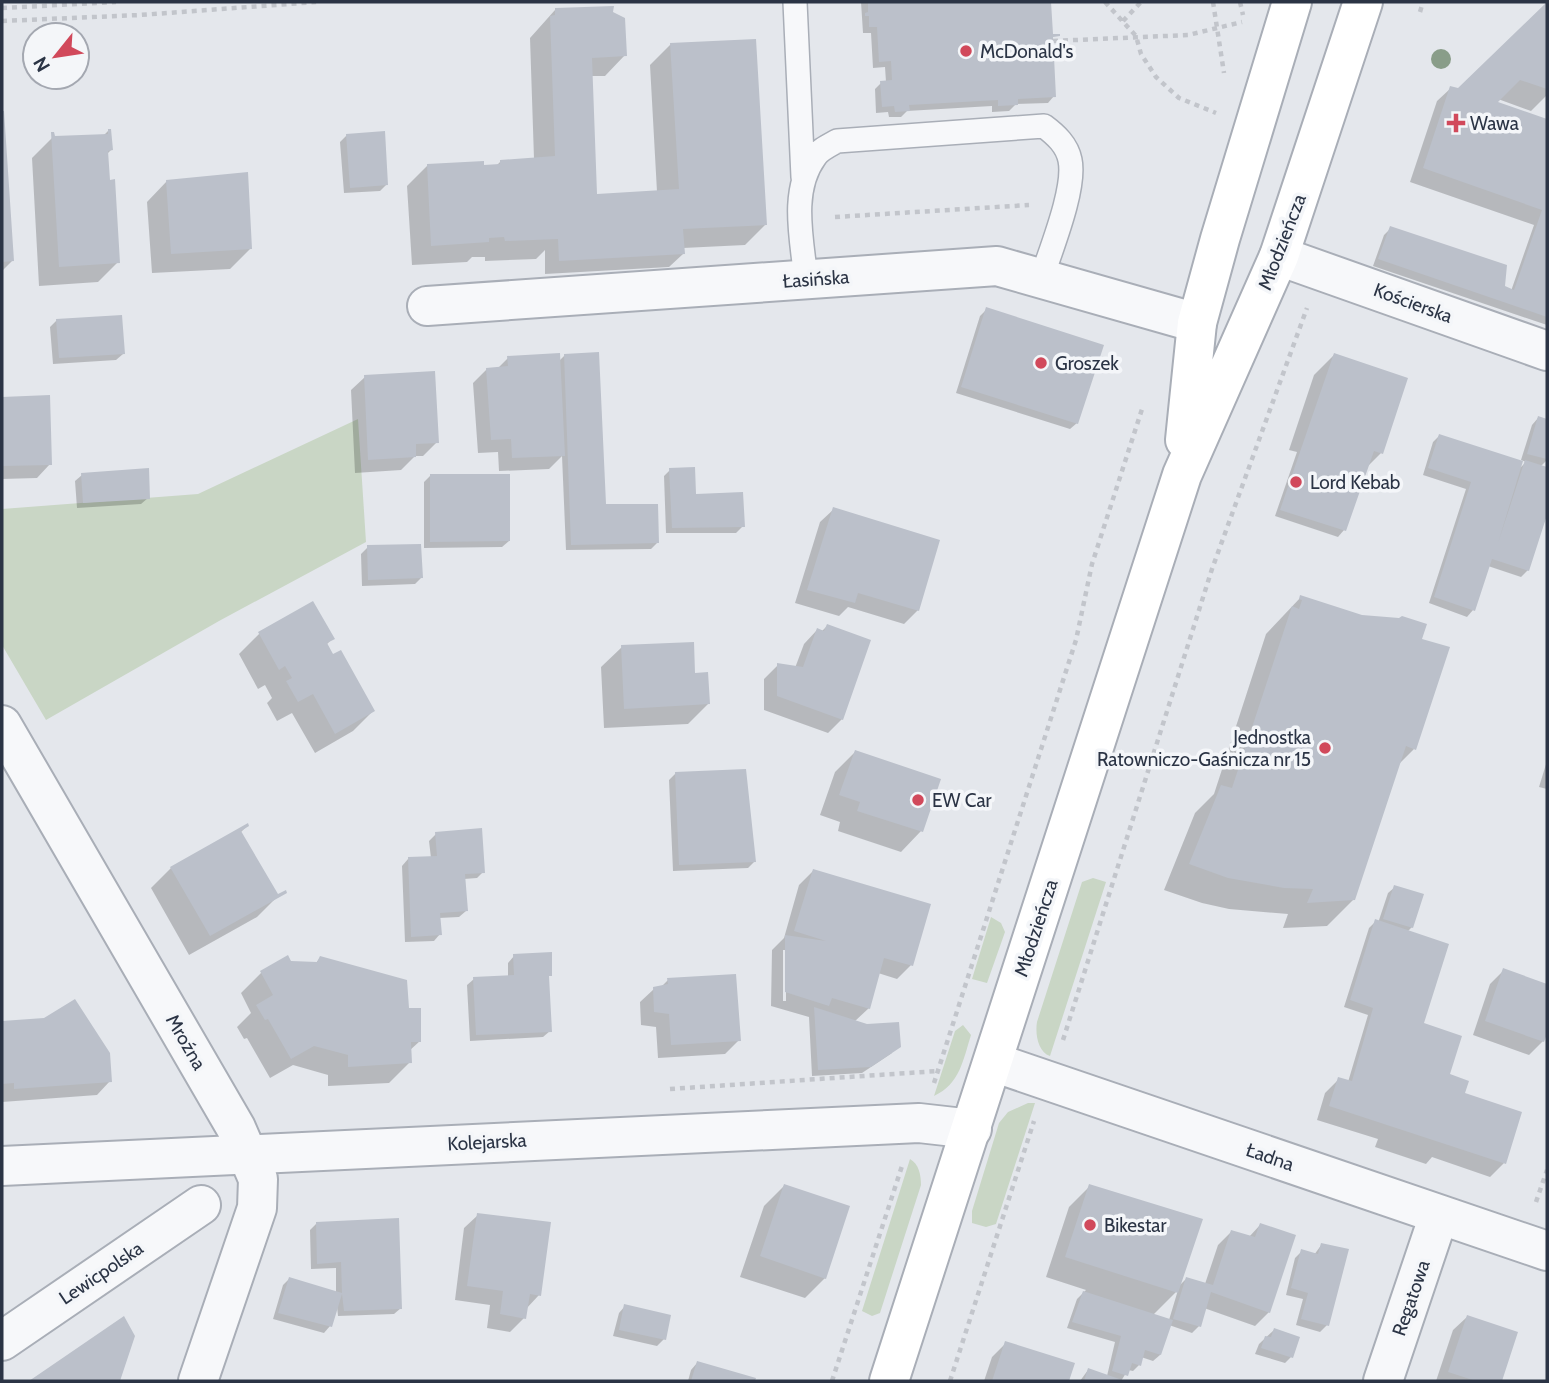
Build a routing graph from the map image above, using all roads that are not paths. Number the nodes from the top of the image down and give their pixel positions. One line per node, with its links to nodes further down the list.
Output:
1 (795, 2): 4 (lane)
2 (1292, 2): 9 (main road, Młodzieńcza)
3 (1363, 2): 5 (main road, Młodzieńcza)
4 (803, 183): 6 (lane); 7 (lane)
5 (1279, 256): 10 (street, Kościerska); 11 (main road, Młodzieńcza)
6 (1042, 277): 7 (street, Łasińska); 9 (street, Łasińska)
7 (806, 279): 8 (street, Łasińska)
8 (427, 306)
9 (1197, 323): 11 (main road, Młodzieńcza)
10 (1547, 351)
11 (1182, 475): 13 (main road, Młodzieńcza)
12 (2, 725): 15 (street, Mroźna)
13 (993, 1062): 14 (main road, Młodzieńcza); 18 (street, Ładna)
14 (971, 1129): 15 (street, Kolejarska); 22 (main road, Młodzieńcza)
15 (250, 1156): 16 (street, Kolejarska); 21 (street, Mroźna)
16 (2, 1166)
17 (201, 1205): 20 (street, Lewicpolska)
18 (1439, 1214): 19 (street, Ładna); 23 (street, Regatowa)
19 (1547, 1249)
20 (2, 1341)
21 (198, 1381)
22 (889, 1381)
23 (1383, 1381)

